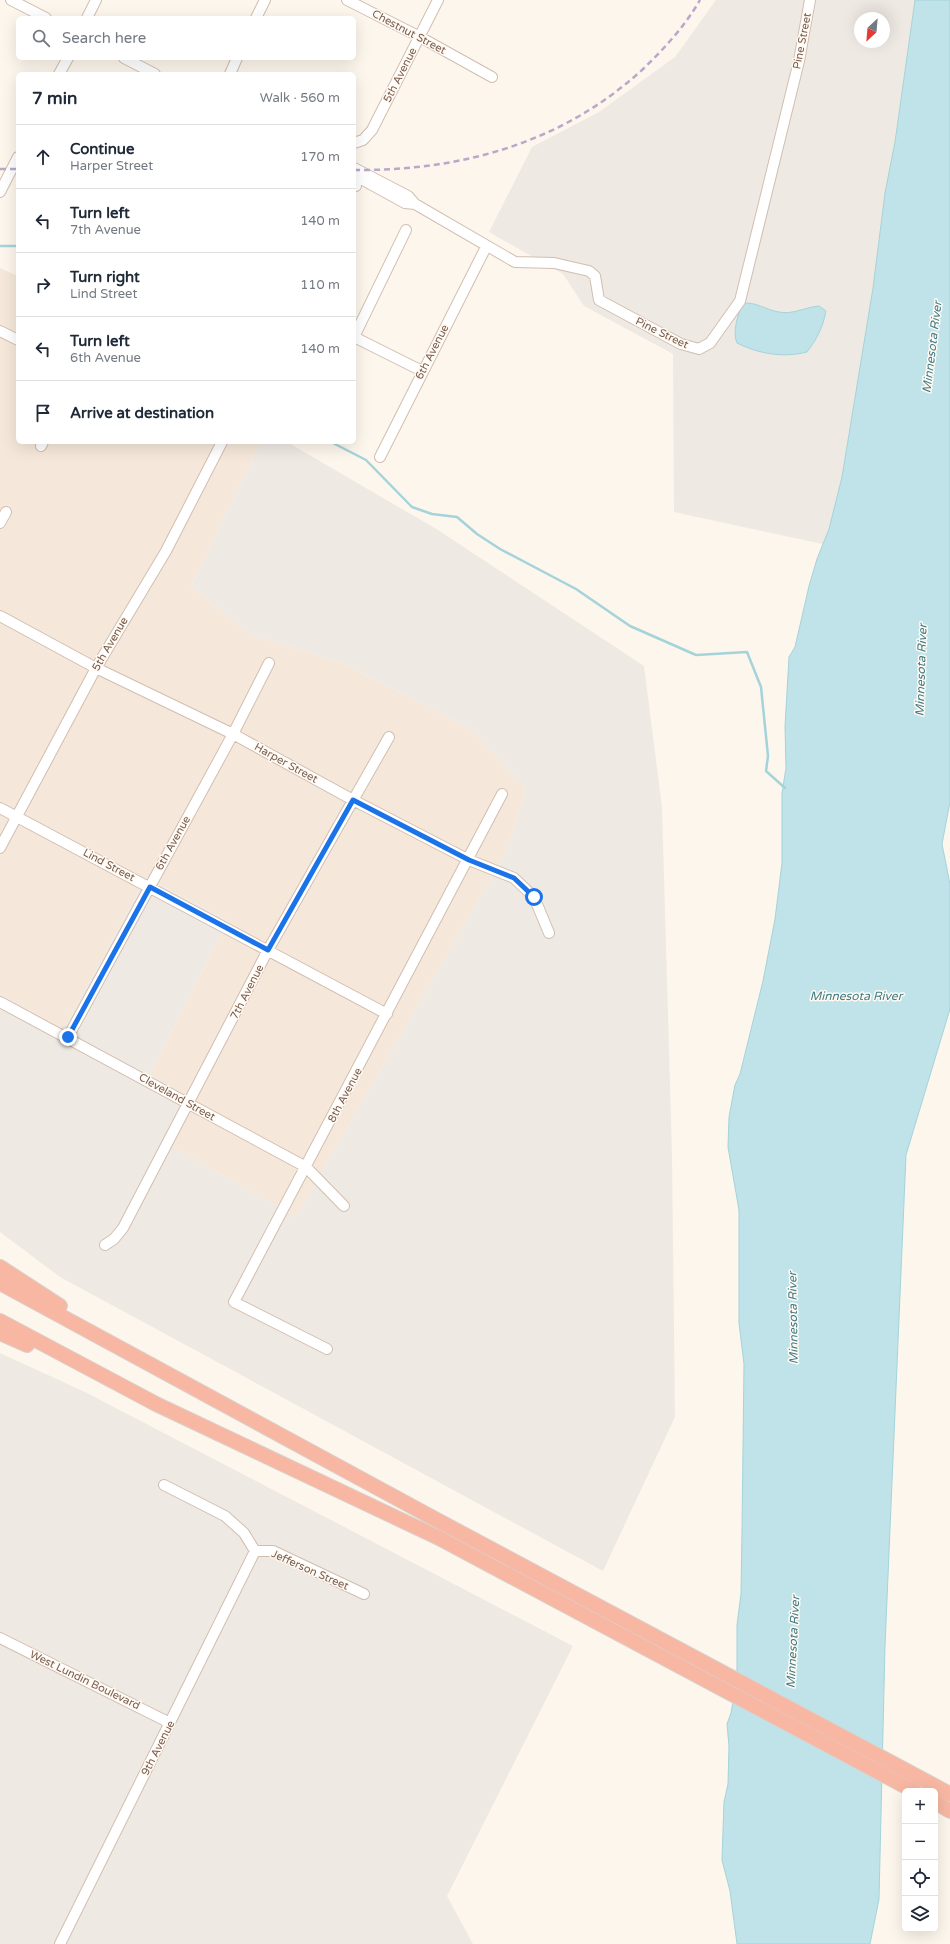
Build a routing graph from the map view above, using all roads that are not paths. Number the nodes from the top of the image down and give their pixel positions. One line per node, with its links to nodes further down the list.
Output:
1 (11, 0): 7 (street)
2 (96, 0): 8 (street)
3 (265, 0): 9 (street)
4 (347, 0): 10 (street, Chestnut Street)
5 (438, 0): 10 (street, 5th Avenue)
6 (810, 0): 25 (street, Pine Street)
7 (42, 16)
8 (88, 16)
9 (257, 16)
10 (420, 37): 17 (street, Chestnut Street); 18 (street, 5th Avenue)
11 (67, 60): 14 (street)
12 (128, 60): 15 (street)
13 (236, 60): 16 (street)
14 (61, 72)
15 (151, 72)
16 (231, 72)
17 (492, 77)
18 (356, 142)
19 (16, 161): 22 (street)
20 (356, 169): 23 (street, Pine Street)
21 (356, 176): 23 (street, Pine Street)
22 (0, 192)
23 (415, 204): 25 (street, Pine Street)
24 (406, 230): 27 (street)
25 (486, 247): 30 (street, 6th Avenue)
26 (0, 331): 29 (street)
27 (356, 333)
28 (356, 338): 30 (street)
29 (16, 339)
30 (422, 371): 32 (street, 6th Avenue)
31 (221, 444): 37 (street, 5th Avenue)
32 (380, 457)
33 (6, 512): 34 (street)
34 (0, 523)
35 (0, 616): 37 (street, Harper Street)
36 (269, 663): 38 (street, 6th Avenue)
37 (96, 668): 38 (street, Harper Street); 43 (street, 5th Avenue)
38 (233, 734): 41 (street, Harper Street); 46 (street, 6th Avenue)
39 (389, 737): 41 (street, 7th Avenue)
40 (502, 794): 45 (street, 8th Avenue)
41 (353, 800): 45 (street, Harper Street); 48 (street, 7th Avenue)
42 (0, 808): 43 (street, Lind Street)
43 (17, 816): 44 (street, 5th Avenue); 46 (street, Lind Street)
44 (0, 848)
45 (469, 860): 47 (street, Harper Street); 50 (street, 8th Avenue)
46 (150, 887): 48 (street, Lind Street); 51 (street, 6th Avenue)
47 (550, 933)
48 (268, 950): 50 (street, Lind Street); 52 (street, 7th Avenue)
49 (0, 1002): 51 (street, Cleveland Street)
50 (387, 1014): 53 (street, 8th Avenue)
51 (68, 1037): 52 (street, Cleveland Street)
52 (189, 1103): 53 (street, Cleveland Street); 55 (street, 7th Avenue)
53 (306, 1167): 54 (street, Cleveland Street); 61 (street, 8th Avenue)
54 (344, 1206)
55 (105, 1246)
56 (0, 1267): 60 (highway)
57 (0, 1283): 60 (highway)
58 (0, 1321): 62 (highway)
59 (0, 1333): 62 (highway)
60 (117, 1347): 69 (highway)
61 (327, 1349)
62 (156, 1404): 68 (highway)
63 (164, 1485): 64 (street)
64 (255, 1551): 65 (street, Jefferson Street); 67 (street, 9th Avenue)
65 (364, 1594)
66 (0, 1638): 67 (street, West Lundin Boulevard)
67 (170, 1723): 72 (street, 9th Avenue)
68 (908, 1788)
69 (950, 1794)
70 (938, 1804): 71 (highway)
71 (950, 1811)
72 (60, 1944)

